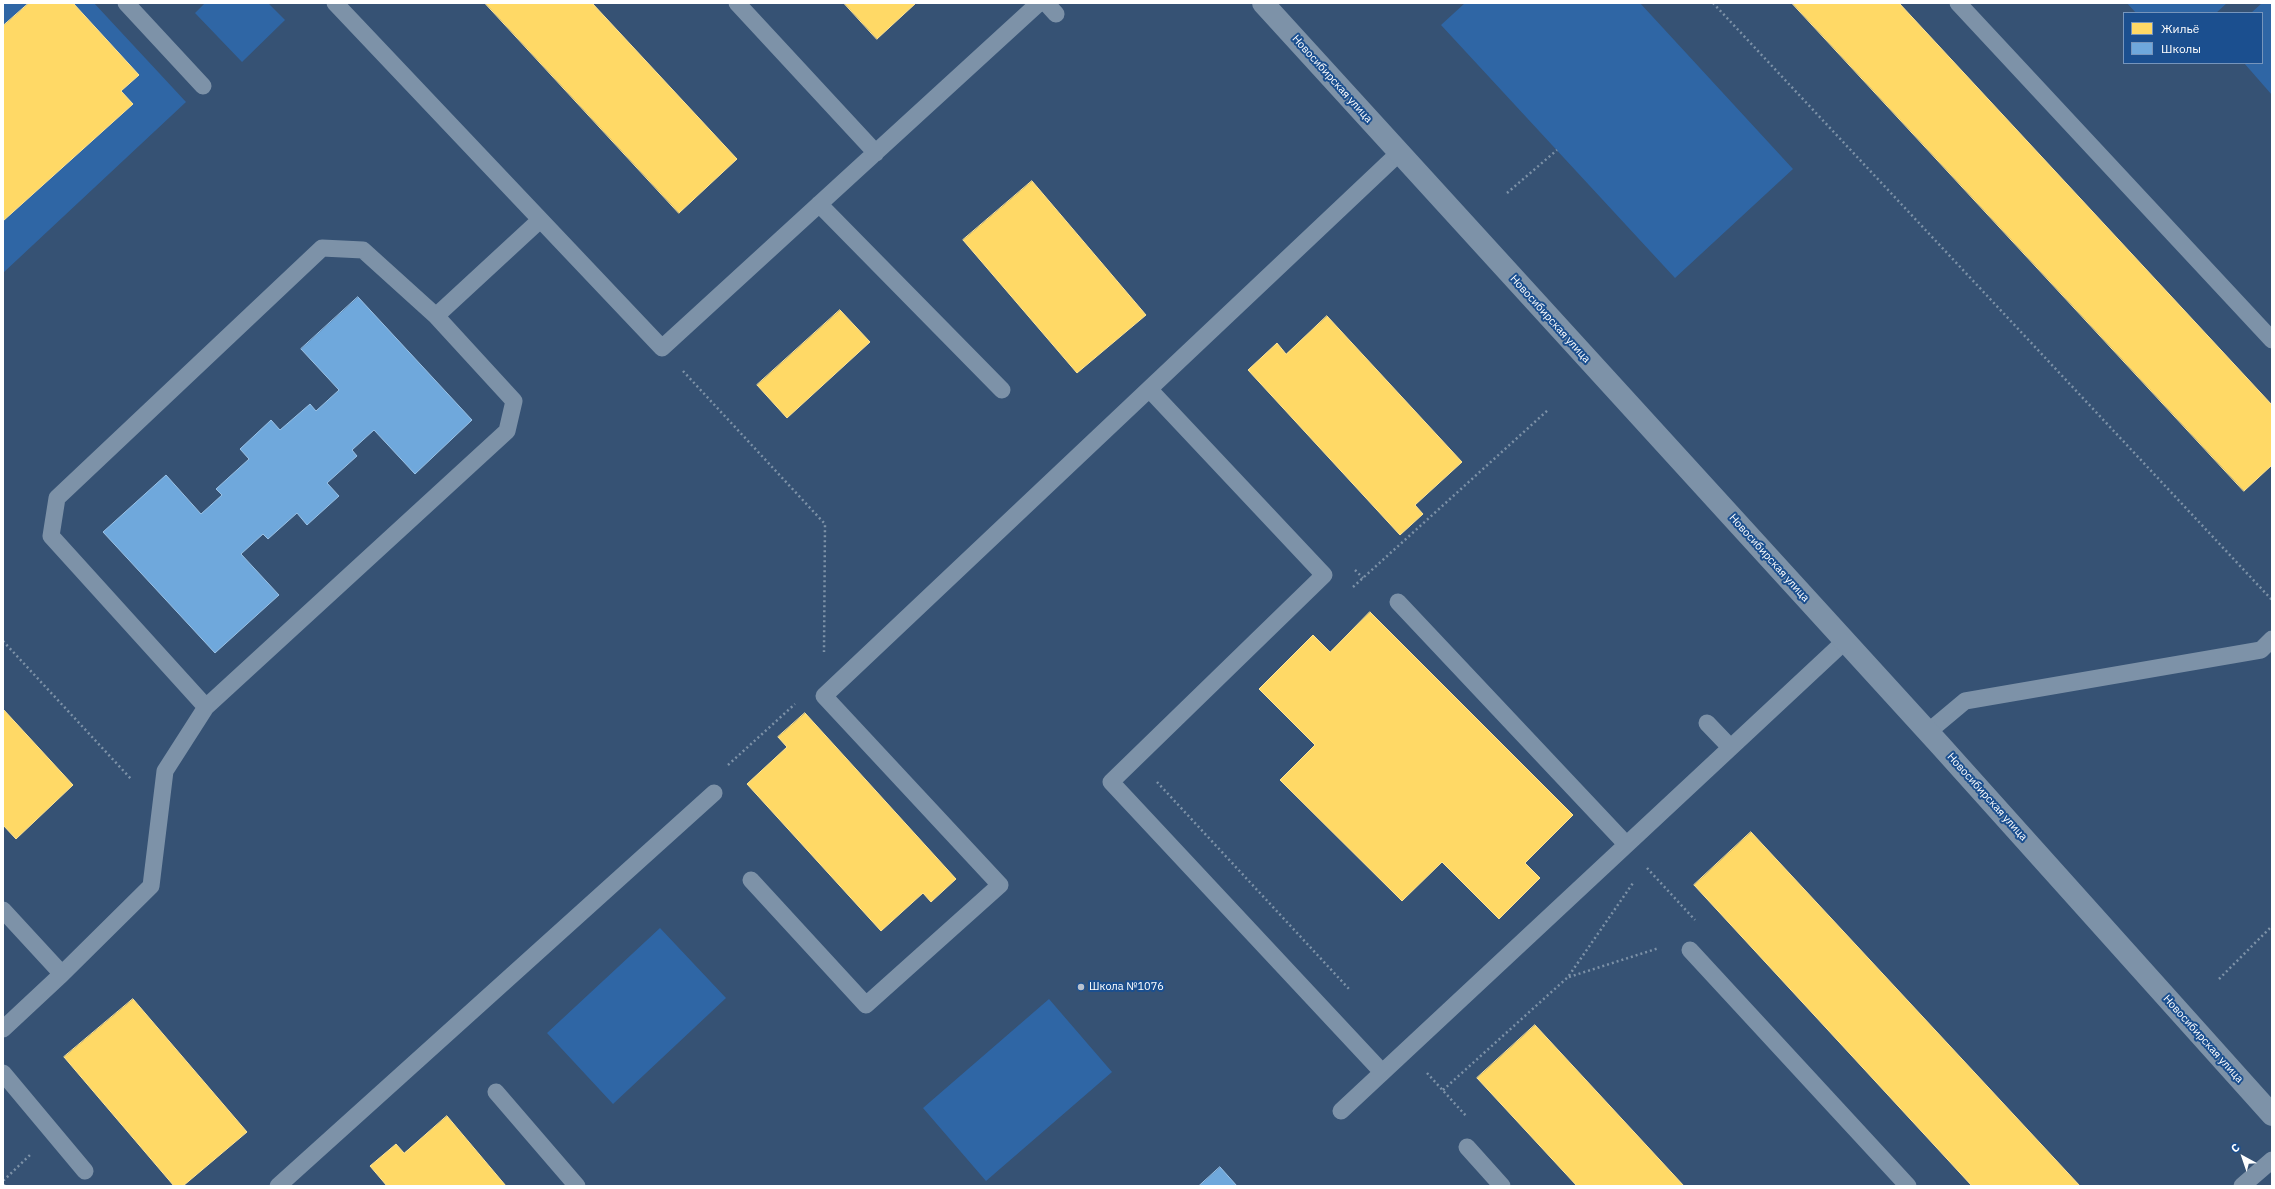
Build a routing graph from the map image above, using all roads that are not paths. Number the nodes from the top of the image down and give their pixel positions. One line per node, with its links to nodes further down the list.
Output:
1 (126, 3): 7 (lane)
2 (335, 3): 11 (lane)
3 (737, 3): 8 (lane)
4 (1038, 3): 8 (lane)
5 (1958, 3): 13 (lane)
6 (1270, 5): 9 (street, Новосибирская улица)
7 (203, 86)
8 (876, 153): 10 (lane)
9 (1399, 153): 14 (lane); 18 (street, Новосибирская улица)
10 (820, 204): 11 (lane); 15 (lane)
11 (540, 220): 12 (lane)
12 (436, 316): 19 (lane); 19 (lane)
13 (2272, 340)
14 (1149, 389): 25 (lane); 30 (lane)
15 (1002, 390)
16 (1398, 602): 24 (lane)
17 (2272, 639): 21 (lane)
18 (1845, 641): 21 (street, Новосибирская улица); 22 (lane)
19 (206, 707): 28 (lane)
20 (1707, 723): 22 (lane)
21 (1928, 732): 34 (street, Новосибирская улица)
22 (1730, 747): 24 (lane)
23 (714, 793): 38 (lane)
24 (1626, 844): 30 (lane)
25 (751, 880)
26 (3, 910): 28 (lane)
27 (1690, 950): 41 (lane)
28 (62, 974): 29 (lane)
29 (3, 1029)
30 (1382, 1072): 33 (lane)
31 (3, 1073): 37 (lane)
32 (496, 1092): 39 (lane)
33 (1341, 1111)
34 (2272, 1115)
35 (1467, 1147): 40 (lane)
36 (2272, 1160): 42 (lane)
37 (85, 1171)
38 (278, 1186)
39 (577, 1186)
40 (1502, 1186)
41 (1908, 1186)
42 (2242, 1186)

